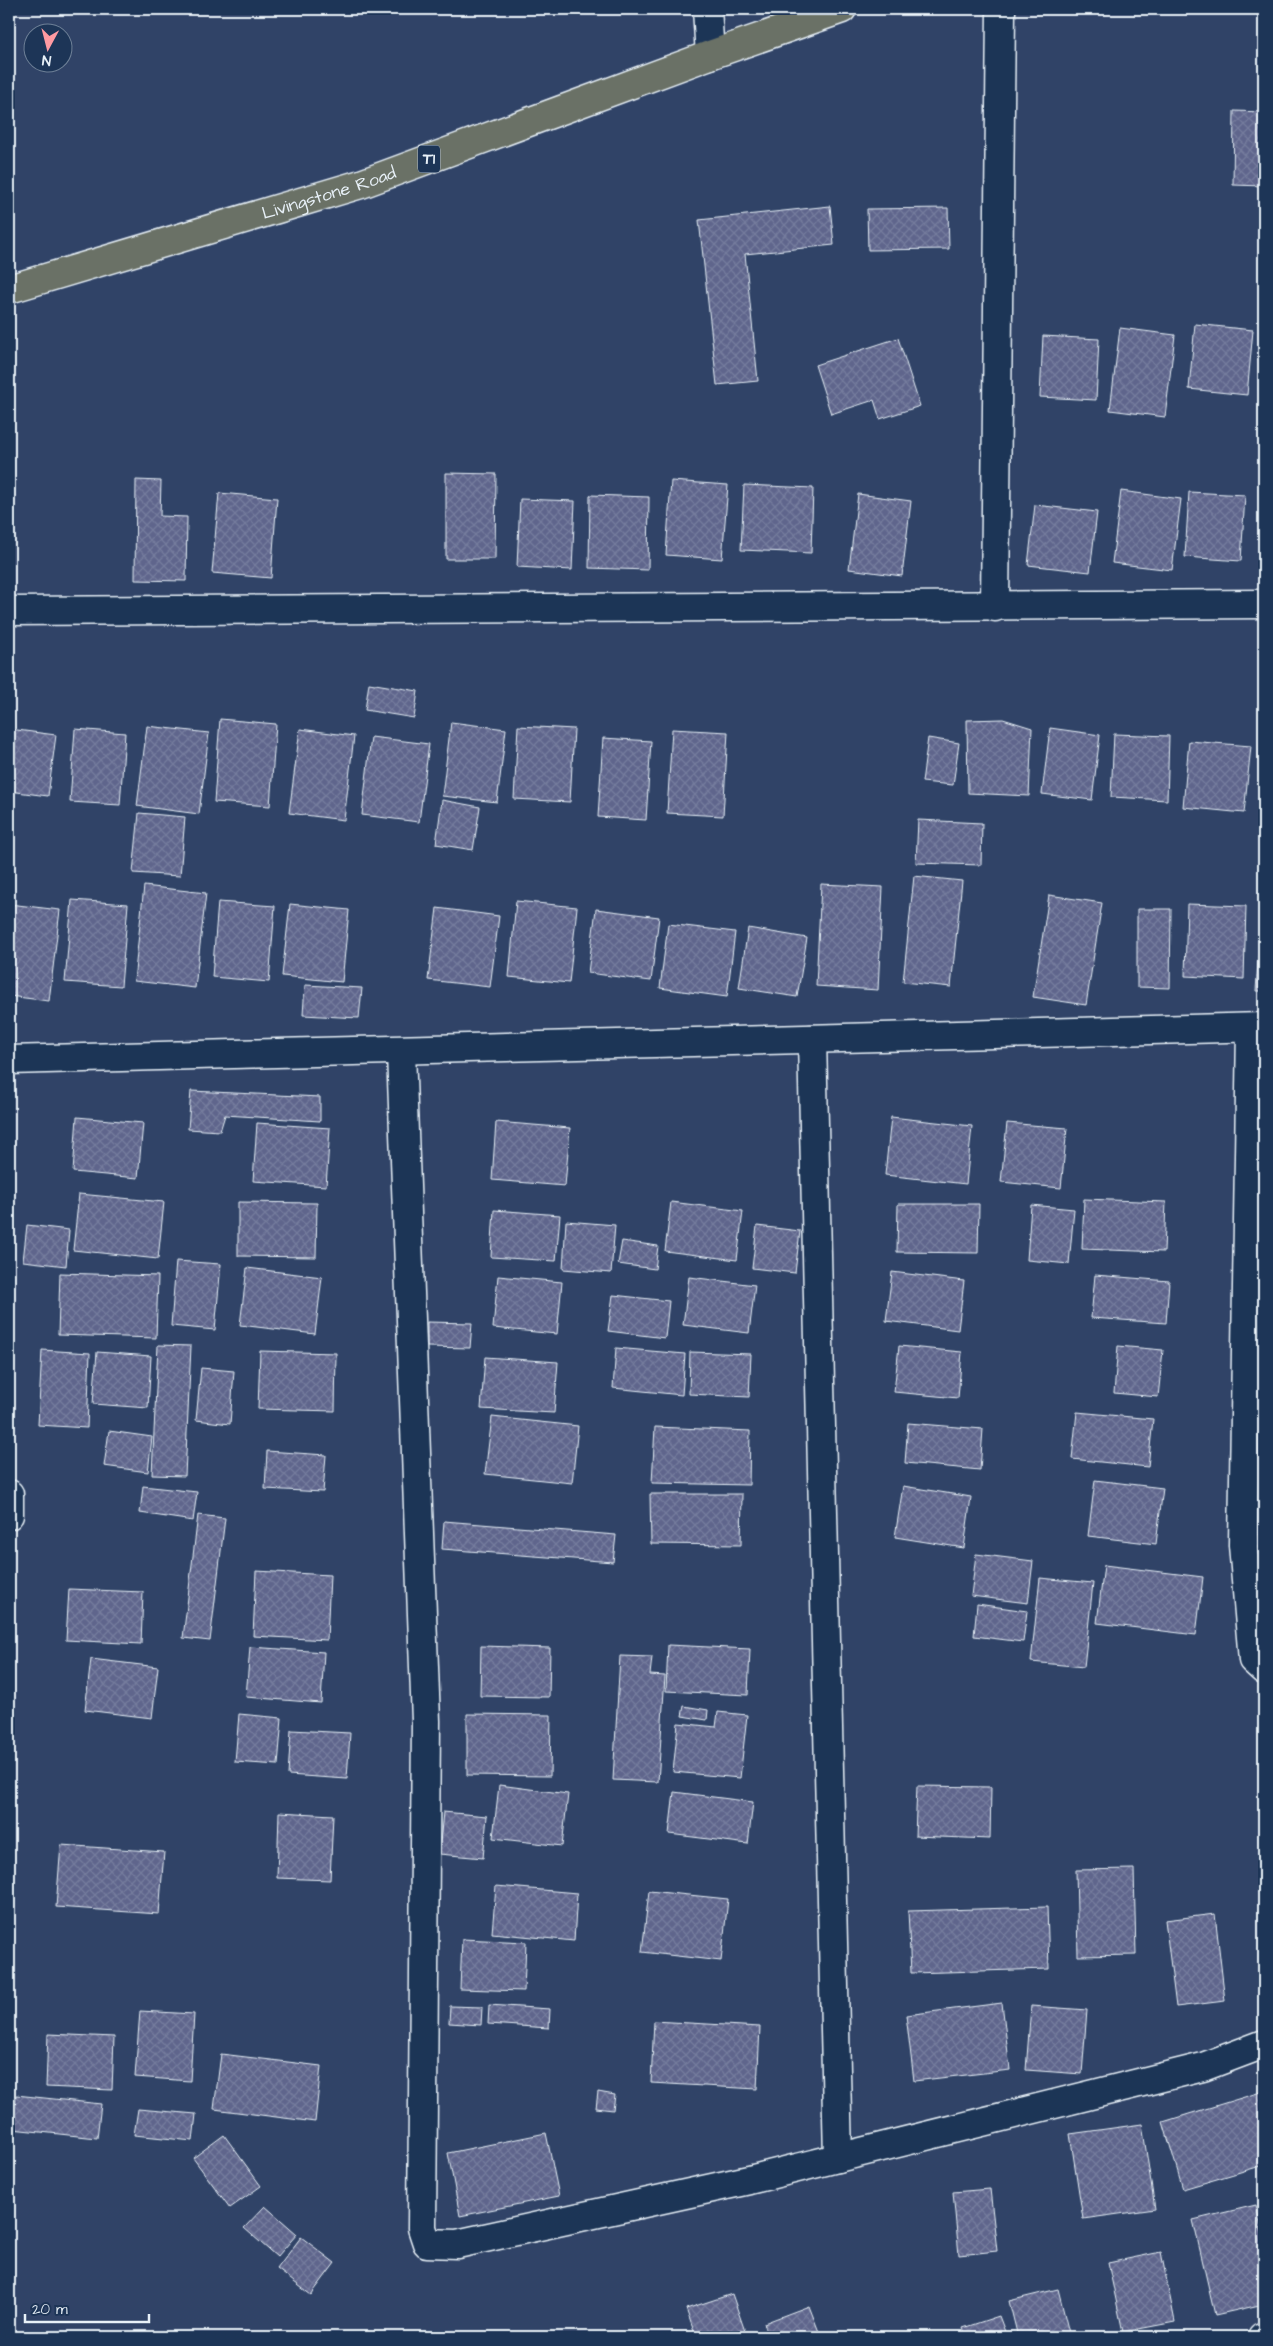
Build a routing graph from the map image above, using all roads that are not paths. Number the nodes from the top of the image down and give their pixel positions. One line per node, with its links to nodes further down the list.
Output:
1 (707, 9): 4 (street)
2 (842, 9): 4 (highway, Livingstone Road / T1)
3 (1001, 9): 7 (street)
4 (710, 55): 5 (highway, Livingstone Road / T1)
5 (9, 289)
6 (1264, 604): 7 (street)
7 (995, 607): 8 (street)
8 (9, 611)
9 (1258, 1028): 10 (street); 15 (street)
10 (812, 1039): 11 (street); 17 (street)
11 (401, 1052): 12 (street); 17 (street)
12 (9, 1060)
13 (9, 1494): 14 (street)
14 (9, 1515)
15 (1264, 1670)
16 (1264, 2044): 17 (street)
17 (838, 2158)

